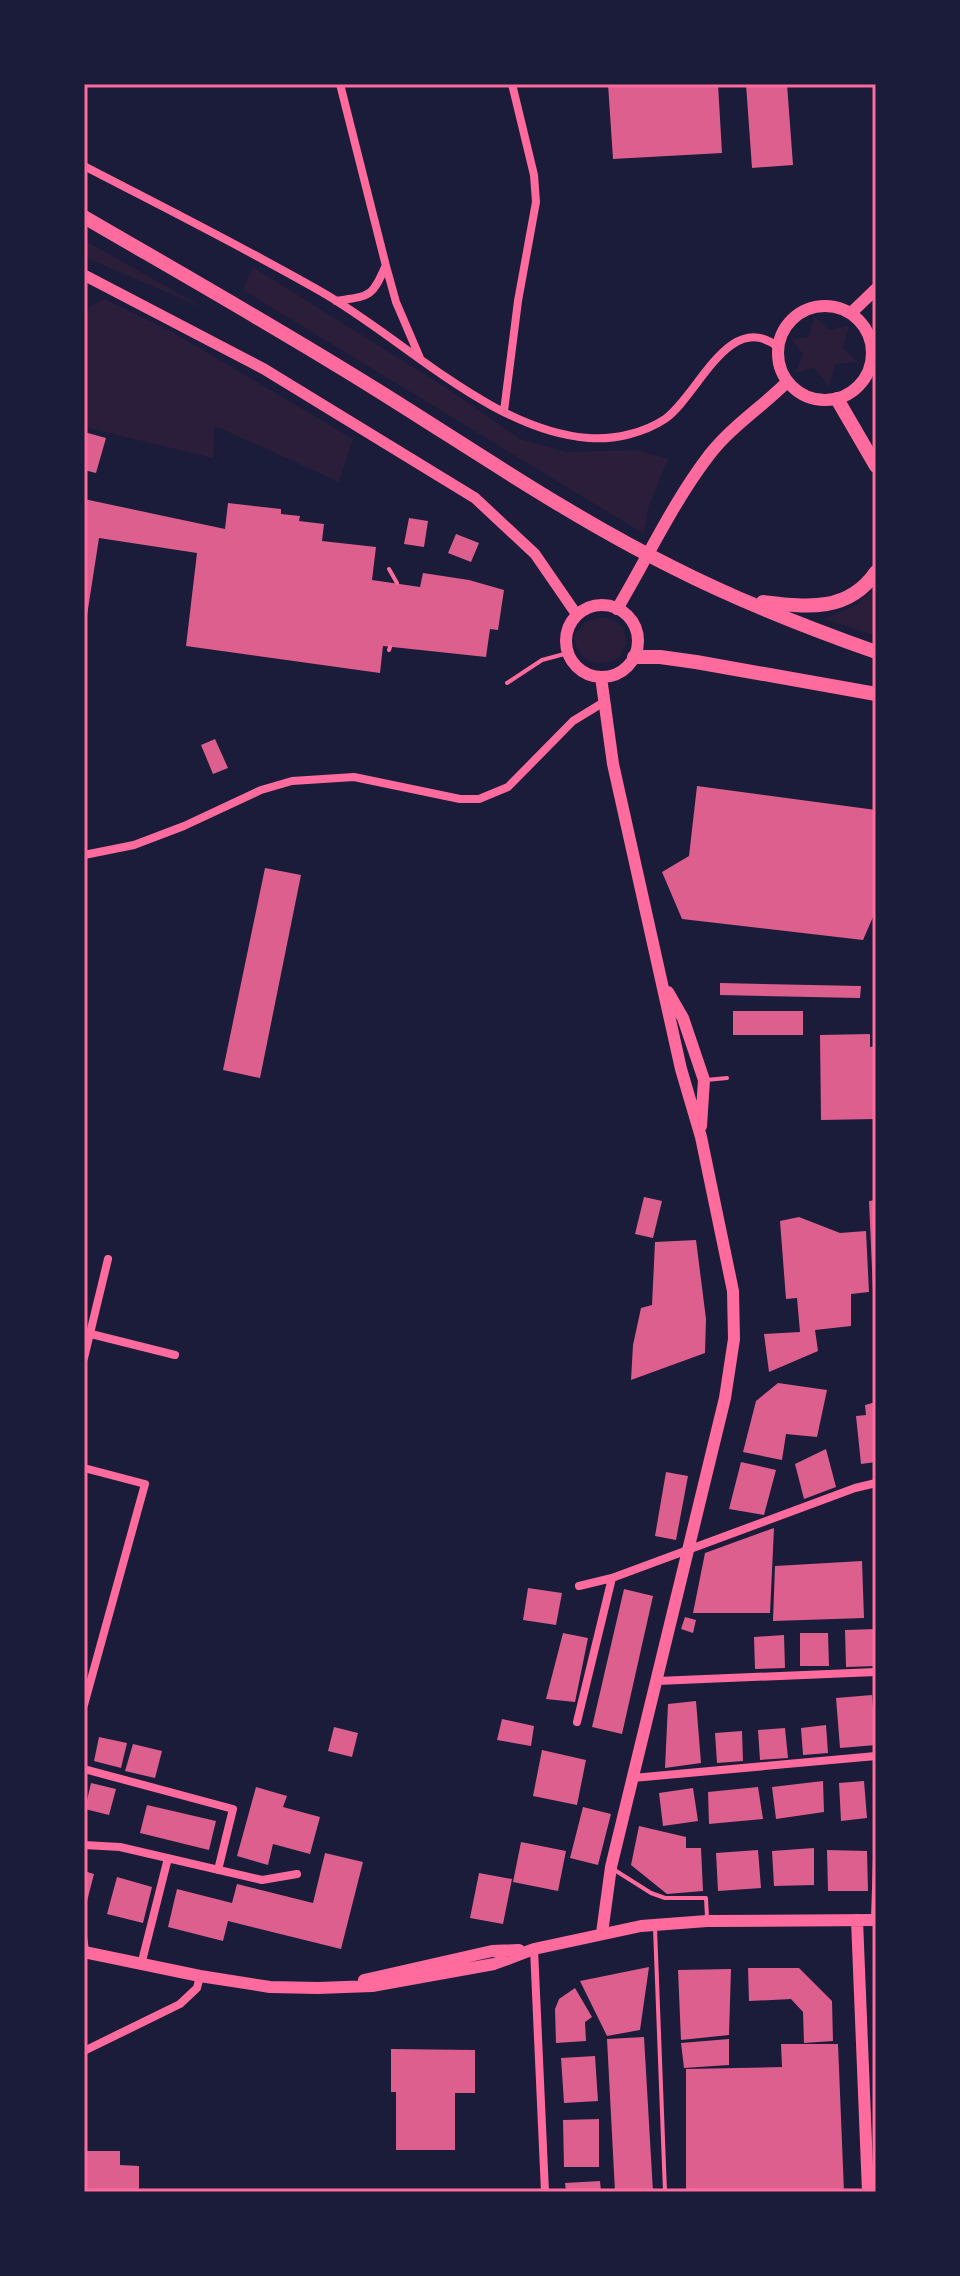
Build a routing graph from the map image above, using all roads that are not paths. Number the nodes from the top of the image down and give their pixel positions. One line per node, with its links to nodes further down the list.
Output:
1 (340, 84): 5 (street)
2 (512, 84): 15 (street)
3 (84, 166): 8 (street)
4 (84, 217): 20 (main road)
5 (386, 266): 8 (street); 11 (street)
6 (85, 280): 22 (street)
7 (876, 289): 9 (main road)
8 (336, 301): 11 (street)
9 (851, 313): 10 (main road); 12 (main road)
10 (778, 347): 13 (main road); 15 (street)
11 (420, 359): 15 (street)
12 (874, 362): 14 (main road)
13 (787, 382): 14 (main road); 21 (main road)
14 (837, 399): 16 (main road)
15 (504, 411)
16 (876, 466)
17 (389, 569): 19 (lane)
18 (876, 572): 20 (main road)
19 (397, 583)
20 (743, 599): 23 (main road)
21 (617, 609): 22 (main road); 25 (main road)
22 (577, 615): 24 (main road)
23 (876, 652)
24 (568, 653): 26 (main road); 27 (lane)
25 (634, 657): 26 (main road); 28 (main road)
26 (601, 677): 29 (main road)
27 (507, 683)
28 (876, 694)
29 (604, 702): 30 (street); 31 (main road)
30 (84, 855)
31 (664, 987): 32 (main road); 34 (main road)
32 (681, 1069): 34 (main road); 35 (main road)
33 (727, 1078): 34 (lane)
34 (704, 1080): 35 (main road)
35 (701, 1137): 42 (main road)
36 (108, 1259): 37 (street)
37 (91, 1334): 38 (street); 39 (street)
38 (175, 1355)
39 (84, 1358)
40 (84, 1468): 47 (street)
41 (876, 1483): 42 (street)
42 (689, 1550): 43 (street); 46 (main road)
43 (612, 1578): 44 (street); 48 (street)
44 (579, 1586)
45 (876, 1672): 46 (street)
46 (657, 1681): 51 (main road)
47 (84, 1705)
48 (577, 1722)
49 (876, 1756): 51 (street)
50 (84, 1769): 56 (street)
51 (633, 1778): 55 (main road)
52 (876, 1828): 59 (lane)
53 (84, 1845): 54 (street)
54 (168, 1858): 56 (street); 66 (street)
55 (611, 1867): 60 (lane); 63 (main road)
56 (218, 1870): 57 (street)
57 (297, 1874)
58 (857, 1920): 59 (main road); 60 (main road); 71 (main road)
59 (875, 1920)
60 (707, 1921): 61 (main road)
61 (655, 1925): 63 (main road); 70 (lane)
62 (84, 1929): 65 (lane)
63 (602, 1933): 64 (main road)
64 (534, 1949): 67 (main road); 69 (street)
65 (86, 1952): 66 (main road)
66 (141, 1965): 67 (main road)
67 (200, 1976): 68 (street)
68 (84, 2051)
69 (545, 2192)
70 (665, 2192)
71 (868, 2192)

